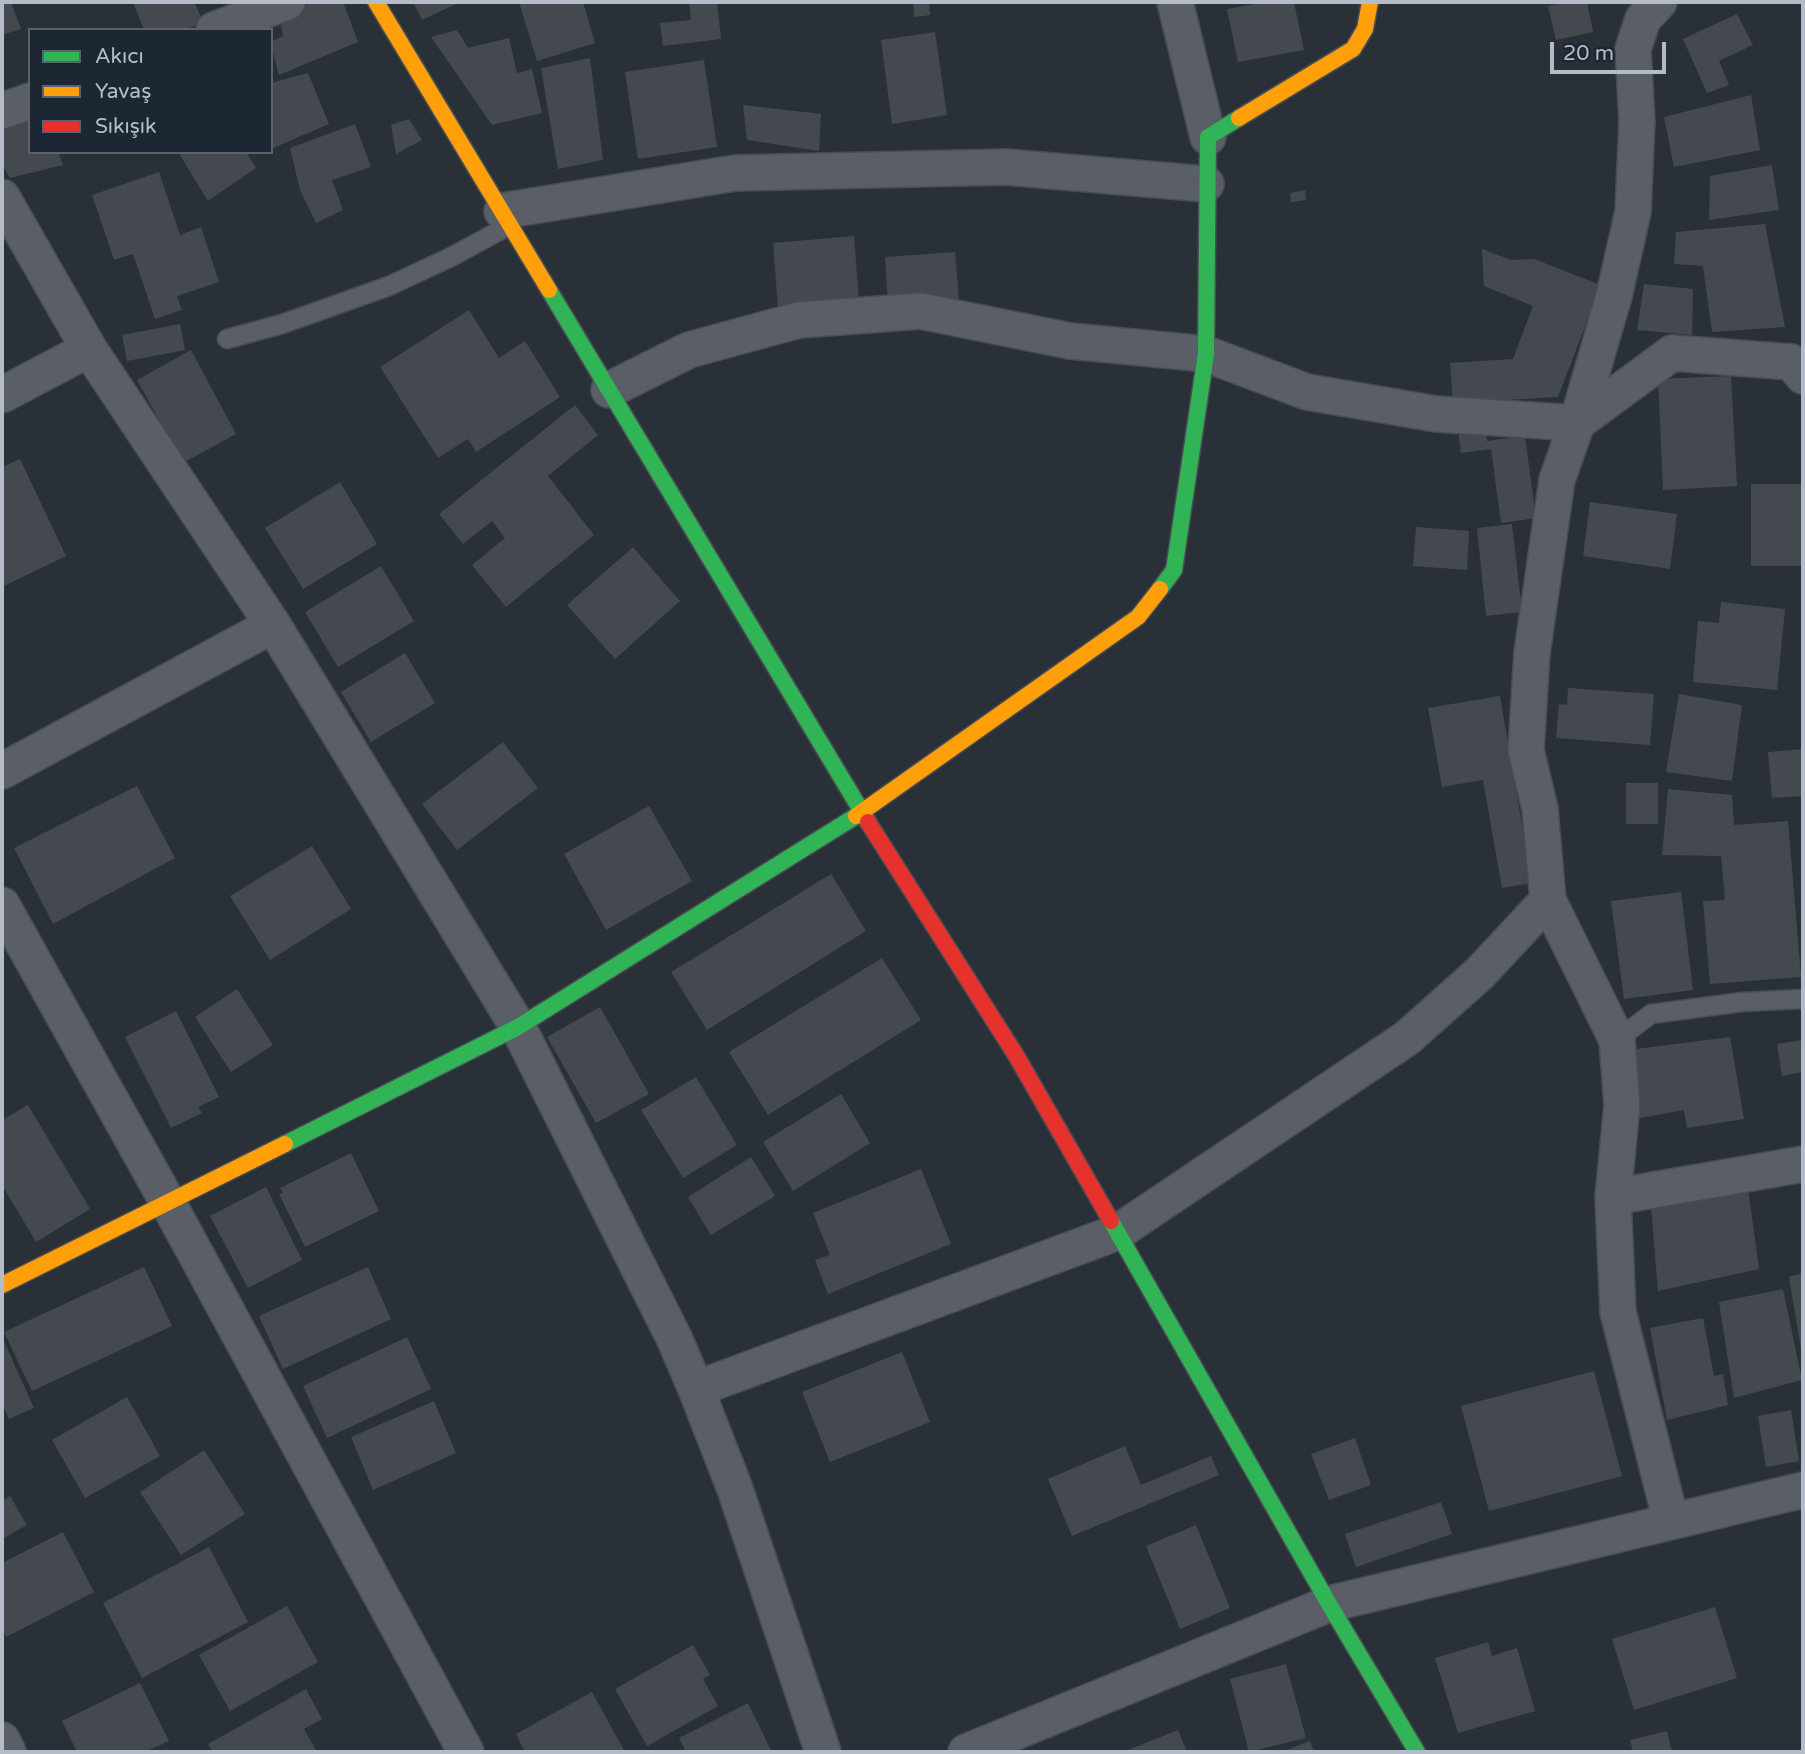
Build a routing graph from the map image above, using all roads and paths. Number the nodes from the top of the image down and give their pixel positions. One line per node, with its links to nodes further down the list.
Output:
1 (286, 2): 6 (street)
2 (376, 2): 12 (street)
3 (1175, 2): 9 (street)
4 (1370, 2): 9 (street)
5 (1659, 2): 19 (street)
6 (219, 28)
7 (28, 102): 8 (street)
8 (2, 111)
9 (1208, 137): 10 (street)
10 (1206, 184): 12 (street); 15 (street)
11 (2, 197): 14 (street)
12 (506, 218): 13 (lane); 17 (street)
13 (227, 339)
14 (89, 349): 18 (street); 20 (street)
15 (1206, 354): 17 (street); 19 (street); 22 (street)
16 (1803, 376): 19 (street)
17 (609, 390): 22 (street)
18 (2, 395)
19 (1577, 423): 23 (street)
20 (273, 625): 21 (street); 26 (street)
21 (2, 772)
22 (862, 813): 26 (street); 31 (street)
23 (1548, 900): 27 (street); 31 (street)
24 (2, 905): 30 (street)
25 (1803, 999): 27 (lane)
26 (518, 1027): 30 (street); 33 (street)
27 (1618, 1040): 29 (street)
28 (1803, 1164): 29 (street)
29 (1613, 1197): 35 (street)
30 (167, 1200): 32 (street); 39 (street)
31 (1118, 1232): 33 (street); 36 (street)
32 (2, 1285)
33 (696, 1390): 40 (street)
34 (1803, 1490): 35 (street)
35 (1671, 1521): 36 (street)
36 (1329, 1604): 41 (street); 42 (street)
37 (2, 1740): 38 (street)
38 (8, 1752)
39 (466, 1752)
40 (823, 1752)
41 (966, 1752)
42 (1417, 1752)

